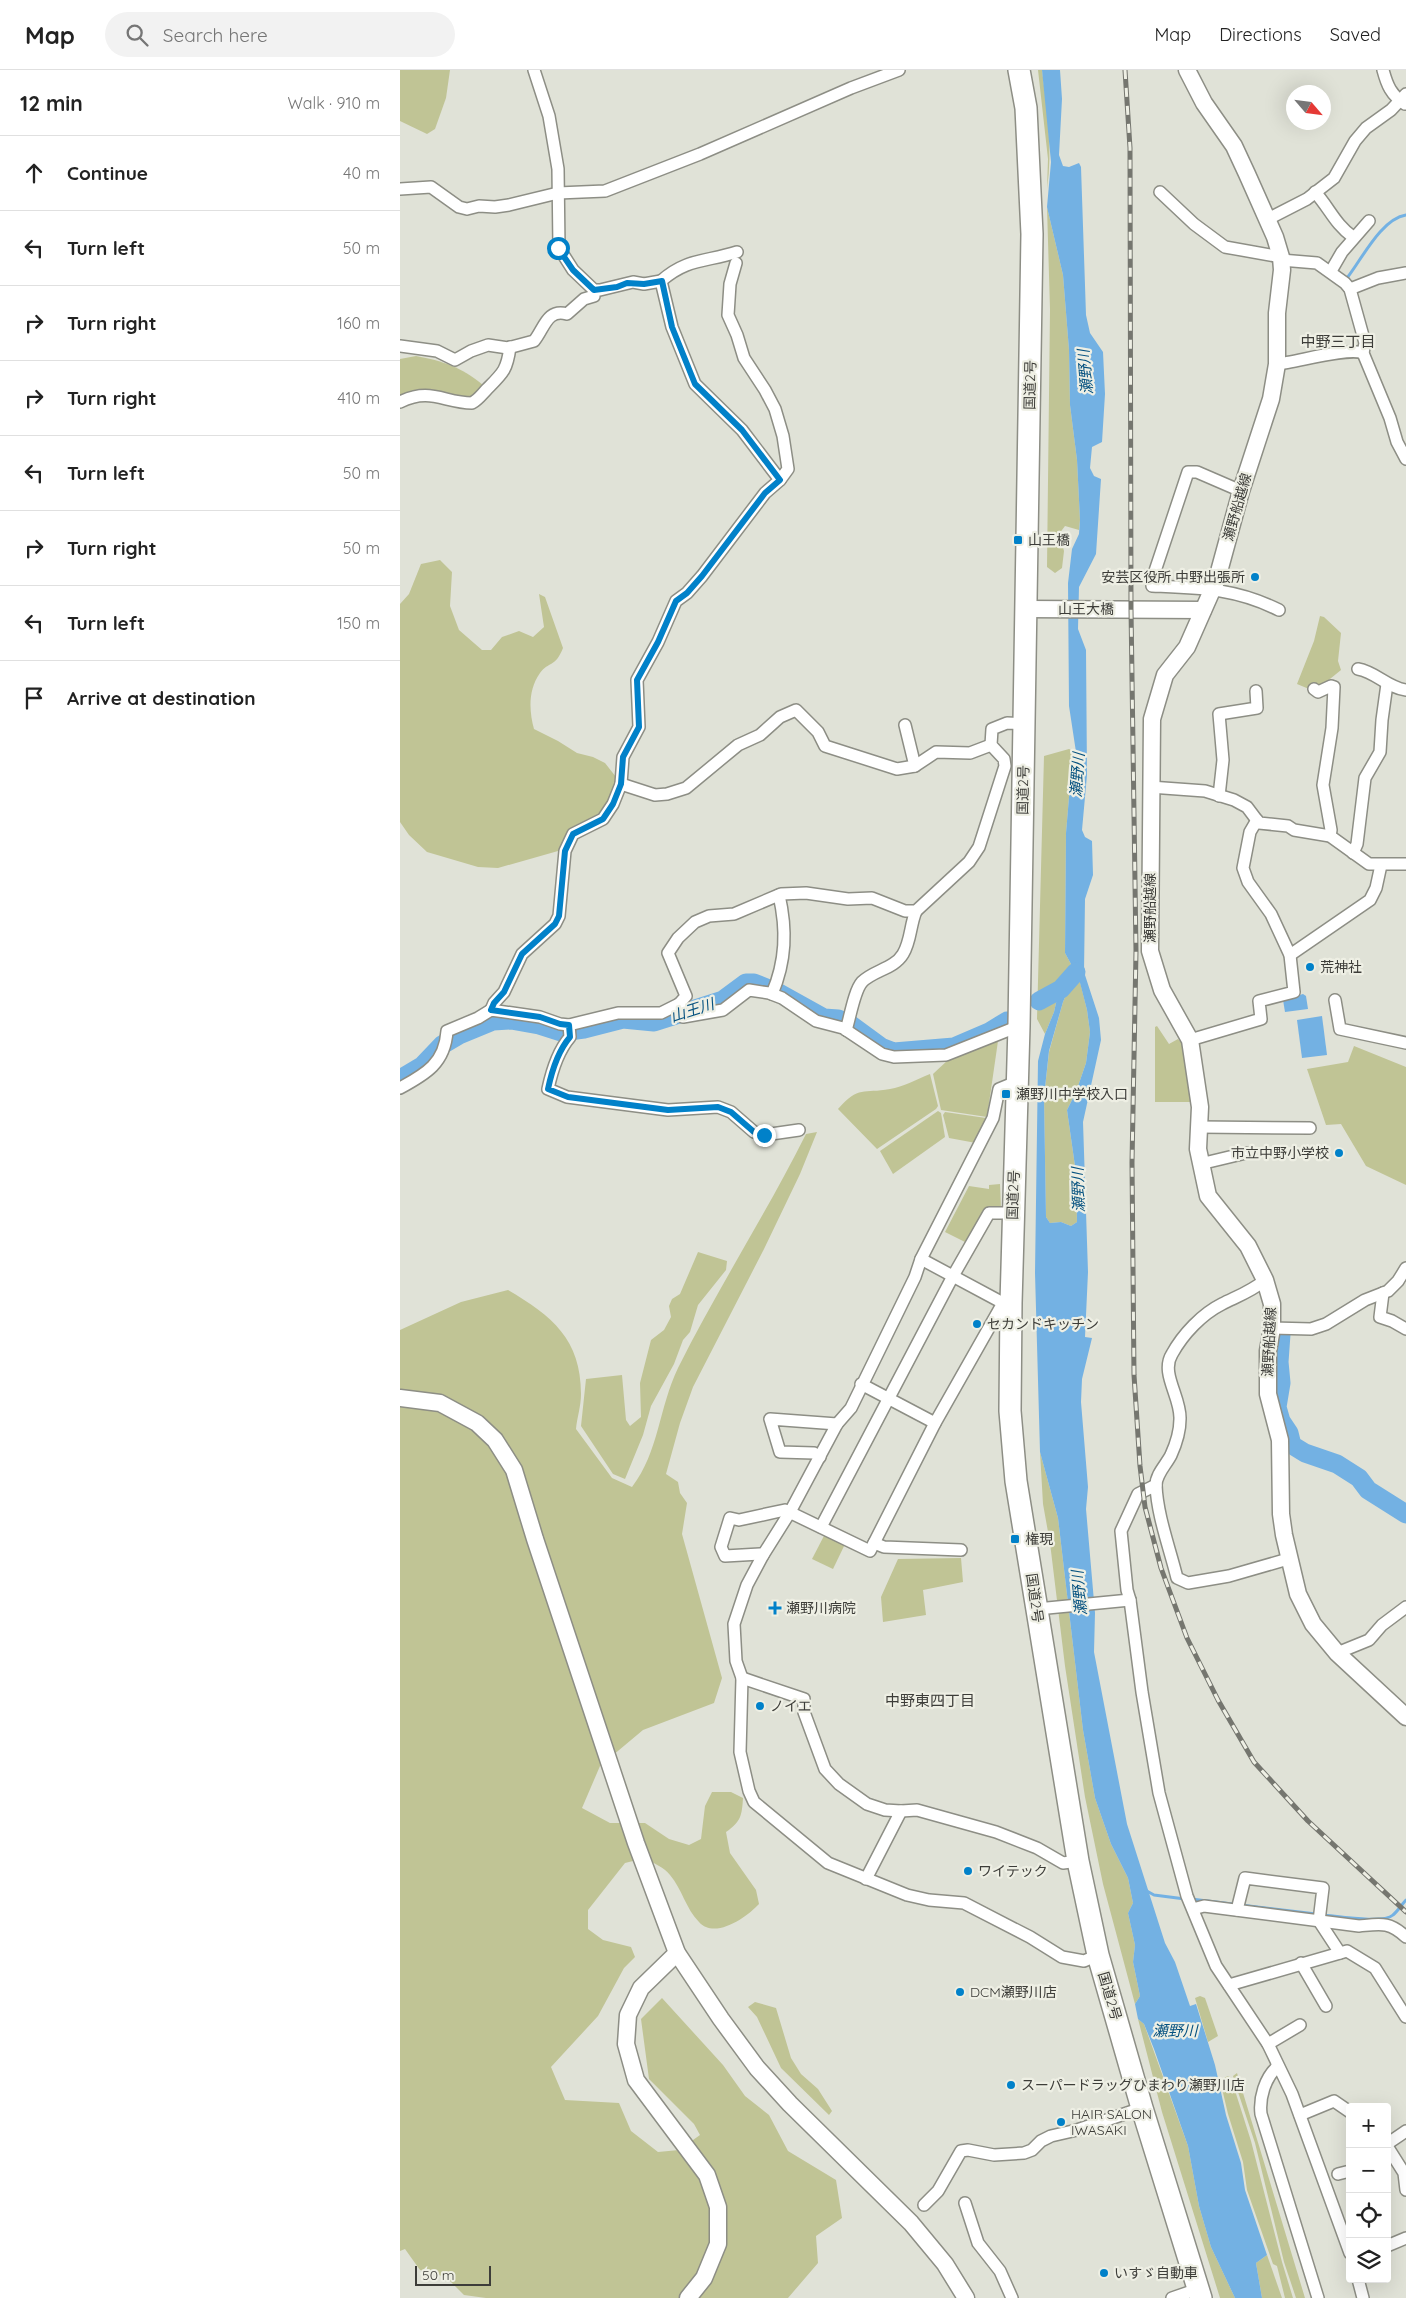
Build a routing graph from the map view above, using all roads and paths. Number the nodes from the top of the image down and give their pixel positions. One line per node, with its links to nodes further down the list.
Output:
1 (534, 70): 10 (street)
2 (899, 70): 10 (street)
3 (1019, 70): 29 (highway, 国道2号)
4 (1187, 70): 11 (main road, 瀬野船越線)
5 (1383, 70): 6 (street)
6 (1404, 100): 9 (street)
7 (400, 188): 10 (street)
8 (1160, 192): 14 (street)
9 (1315, 192): 11 (street); 13 (street)
10 (558, 193): 19 (street)
11 (1268, 219): 14 (main road, 瀬野船越線)
12 (1369, 221): 13 (street)
13 (1354, 237): 15 (street)
14 (1281, 259): 15 (street); 23 (main road, 瀬野船越線)
15 (1331, 271): 18 (street)
16 (1406, 273): 18 (street)
17 (662, 281): 19 (street); 26 (street); 26 (street)
18 (1350, 289): 22 (street)
19 (594, 290): 21 (street)
20 (400, 346): 21 (street)
21 (510, 347): 24 (street)
22 (1364, 353): 23 (street); 25 (street)
23 (1277, 364): 27 (main road, 瀬野船越線)
24 (400, 402)
25 (1406, 459)
26 (780, 480): 41 (street)
27 (1242, 491): 28 (main road, 瀬野船越線); 28 (street)
28 (1213, 588): 30 (main road, 瀬野船越線); 31 (street)
29 (1027, 609): 30 (main road, 山王大橋); 37 (highway, 国道2号)
30 (1203, 610): 42 (main road, 瀬野船越線)
31 (1279, 610)
32 (1358, 669): 33 (street)
33 (1388, 684): 35 (street); 46 (street)
34 (1314, 689): 45 (street)
35 (1406, 690)
36 (1256, 691): 43 (street)
37 (1024, 724): 39 (street); 57 (highway, 国道2号)
38 (905, 725): 40 (street)
39 (991, 745): 40 (street); 50 (street)
40 (915, 766): 41 (street)
41 (621, 784): 55 (street)
42 (1150, 787): 43 (street); 59 (main road, 瀬野船越線)
43 (1218, 796): 44 (street)
44 (1257, 820): 45 (street); 51 (street)
45 (1330, 836): 46 (street)
46 (1353, 854): 48 (street)
47 (1406, 864): 48 (street)
48 (1381, 865): 51 (street)
49 (779, 895): 50 (street); 52 (street); 54 (street)
50 (916, 910): 56 (street)
51 (1290, 955): 59 (street)
52 (773, 991): 54 (street); 56 (street)
53 (1335, 1000): 60 (street)
54 (681, 1009): 58 (street)
55 (491, 1010): 58 (street); 62 (street)
56 (847, 1026): 57 (street)
57 (1019, 1026): 61 (highway, 国道2号)
58 (569, 1029): 65 (street)
59 (1190, 1040): 63 (main road, 瀬野船越線)
60 (1406, 1043)
61 (1016, 1082): 68 (highway, 国道2号); 69 (street)
62 (400, 1088)
63 (1199, 1127): 64 (street); 67 (main road, 瀬野船越線)
64 (1310, 1128)
65 (799, 1130)
66 (1246, 1153): 67 (street)
67 (1200, 1164): 72 (main road, 瀬野船越線)
68 (1012, 1213): 71 (street); 74 (highway, 国道2号)
69 (921, 1259): 71 (street); 77 (street)
70 (1406, 1268): 73 (street)
71 (953, 1276): 74 (street); 79 (street)
72 (1265, 1280): 75 (main road, 瀬野船越線); 83 (street)
73 (1383, 1293): 75 (street); 76 (street)
74 (1007, 1303): 80 (street); 92 (highway, 国道2号)
75 (1272, 1328): 89 (main road, 瀬野船越線)
76 (1406, 1329)
77 (862, 1384): 79 (street); 81 (street)
78 (400, 1398): 103 (main road)
79 (890, 1399): 80 (street); 85 (street)
80 (935, 1423): 86 (street)
81 (837, 1424): 82 (street); 82 (street)
82 (820, 1457): 84 (street)
83 (1156, 1485): 89 (street); 90 (street)
84 (790, 1512): 85 (street); 88 (street); 88 (street)
85 (821, 1527): 86 (street)
86 (874, 1543): 87 (street)
87 (961, 1550)
88 (763, 1556): 94 (street)
89 (1288, 1559): 93 (main road, 瀬野船越線)
90 (1130, 1600): 92 (street); 99 (street)
91 (1406, 1607): 93 (street)
92 (1046, 1608): 97 (highway, 国道2号)
93 (1337, 1653): 95 (main road, 瀬野船越線)
94 (742, 1678): 96 (street); 98 (street)
95 (1406, 1717)
96 (901, 1811): 97 (street); 98 (street)
97 (1078, 1861): 105 (highway, 国道2号)
98 (866, 1879): 105 (street)
99 (1190, 1903): 100 (street); 107 (street)
100 (1238, 1904): 101 (street); 101 (street)
101 (1320, 1916): 102 (street); 104 (street)
102 (1406, 1937)
103 (677, 1953): 127 (main road); 128 (main road)
104 (1340, 1953): 106 (street); 109 (street)
105 (1098, 1955): 113 (highway, 国道2号)
106 (1301, 1963): 107 (street); 108 (street)
107 (1229, 1985): 111 (street)
108 (1326, 2006)
109 (1406, 2017)
110 (1300, 2025): 111 (street)
111 (1268, 2044): 112 (street)
112 (1277, 2067): 115 (street); 131 (street)
113 (1142, 2108): 121 (street); 126 (highway, 国道2号)
114 (1346, 2109): 115 (street)
115 (1300, 2115): 123 (street)
116 (1406, 2131): 117 (street)
117 (1391, 2142)
118 (1389, 2148): 119 (street)
119 (1406, 2190)
120 (965, 2203): 129 (street)
121 (924, 2205)
122 (1406, 2238): 124 (street)
123 (1346, 2242)
124 (1391, 2244)
125 (1359, 2283): 132 (street)
126 (1200, 2294): 130 (street)
127 (688, 2298)
128 (966, 2298)
129 (1012, 2298)
130 (1172, 2298)
131 (1318, 2298)
132 (1363, 2298)

